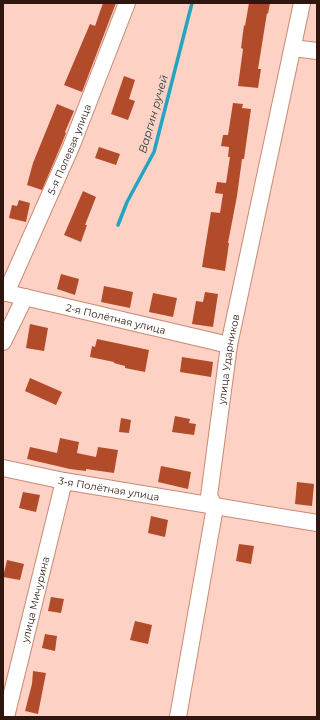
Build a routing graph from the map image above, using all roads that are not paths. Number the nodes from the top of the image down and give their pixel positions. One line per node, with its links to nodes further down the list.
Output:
1 (128, 3): 5 (street, 5-я Полевая улица)
2 (302, 3): 3 (street, улица Ударников)
3 (293, 48): 4 (street); 8 (street, улица Ударников)
4 (317, 51)
5 (4, 292): 6 (street, 2-я Полётная улица)
6 (25, 297): 7 (street); 8 (street, 2-я Полётная улица)
7 (3, 342)
8 (229, 345): 11 (street, улица Ударников)
9 (3, 468): 10 (street, 3-я Полётная улица)
10 (64, 481): 11 (street, 3-я Полётная улица); 13 (street, улица Мичурина)
11 (215, 506): 12 (street, 3-я Полётная улица); 14 (street, улица Ударников)
12 (317, 523)
13 (6, 717)
14 (178, 717)

